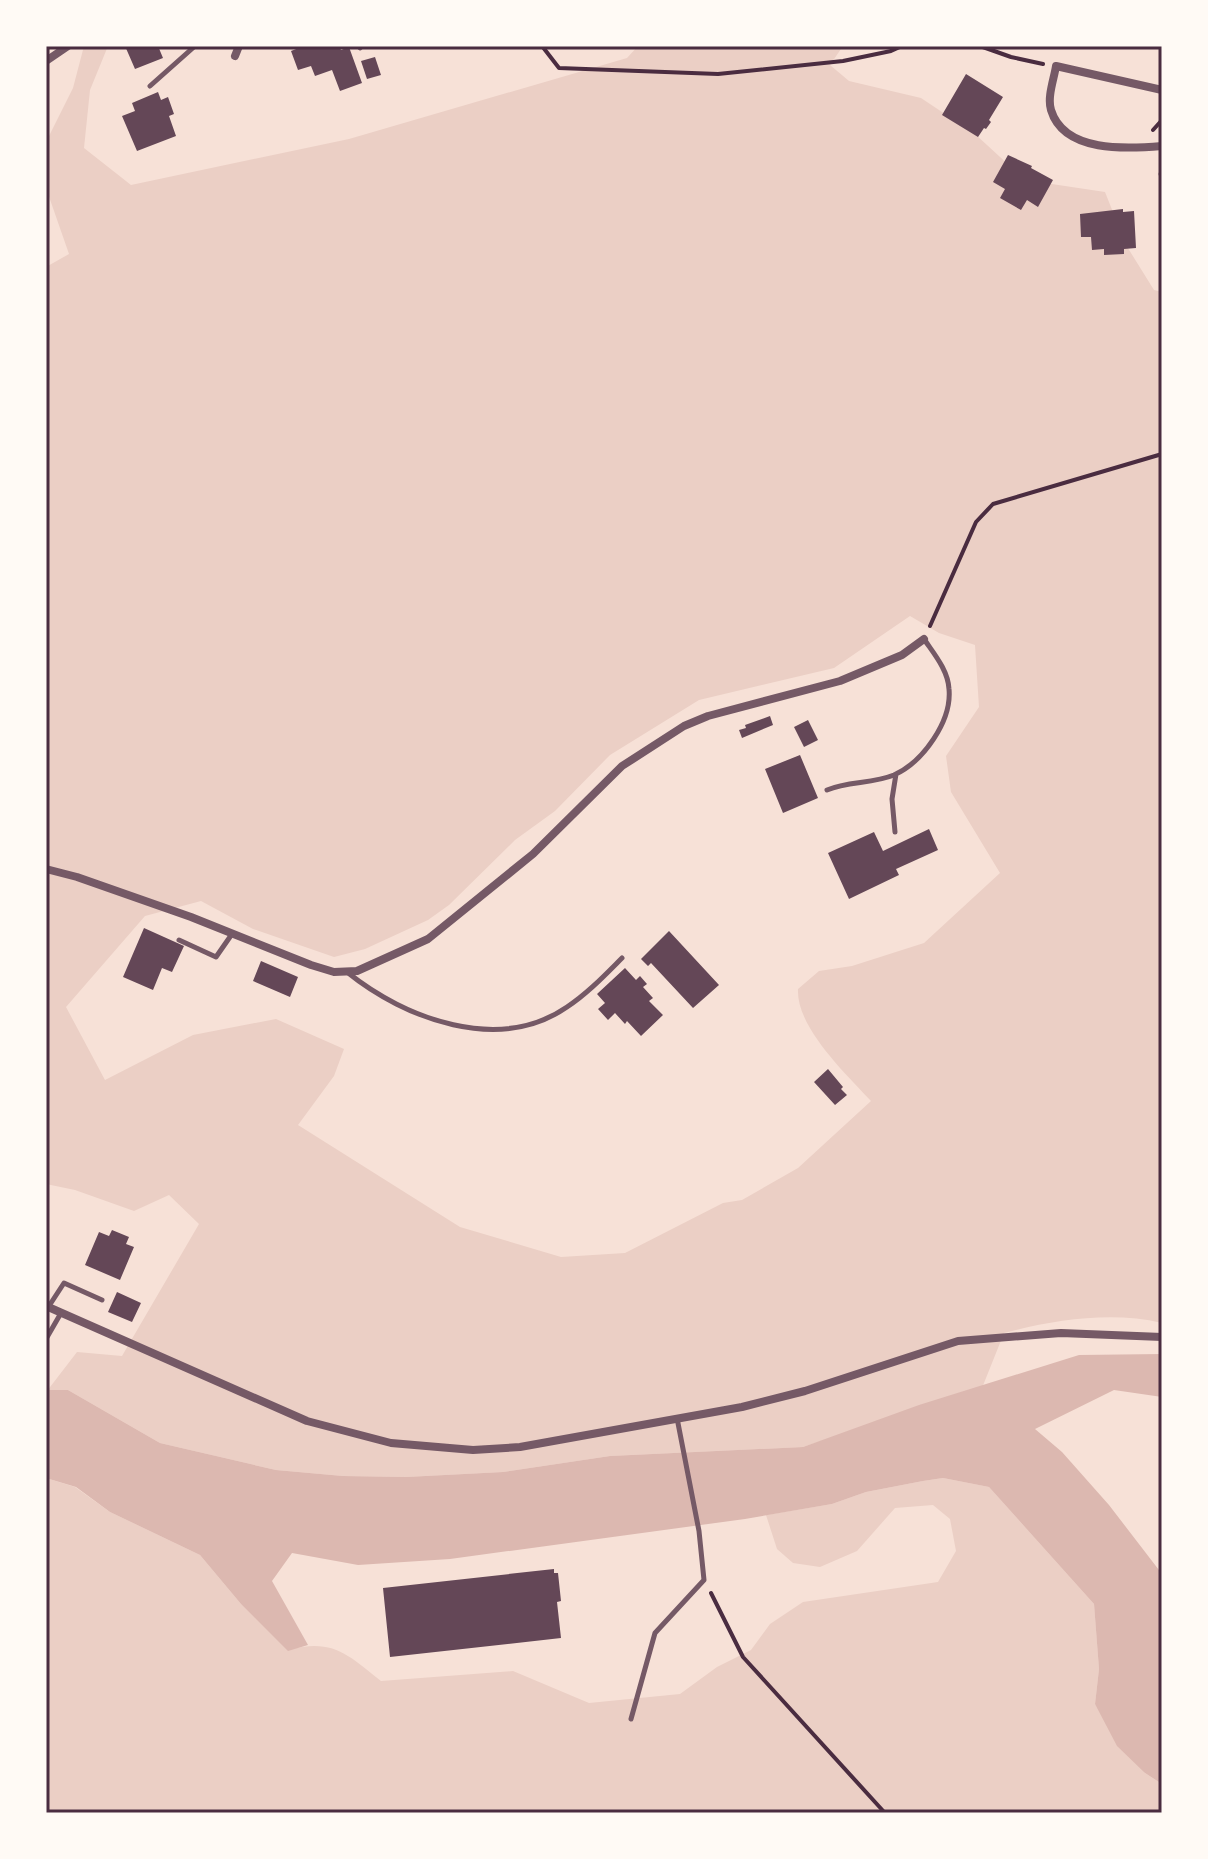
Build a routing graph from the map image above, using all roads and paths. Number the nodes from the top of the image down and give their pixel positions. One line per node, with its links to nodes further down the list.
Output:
1 (68, 46): 8 (street)
2 (195, 46): 10 (lane)
3 (239, 46): 7 (street)
4 (542, 46): 5 (path)
5 (902, 46)
6 (980, 46): 9 (path)
7 (235, 56)
8 (46, 61)
9 (1056, 66): 11 (street); 12 (street)
10 (150, 86)
11 (1162, 90)
12 (1162, 146)
13 (1162, 454): 14 (path)
14 (924, 639): 15 (lane); 22 (street)
15 (896, 774): 16 (lane); 17 (lane)
16 (827, 790)
17 (895, 832)
18 (46, 869): 19 (street)
19 (232, 934): 20 (lane); 22 (street)
20 (179, 940)
21 (622, 958): 22 (lane)
22 (346, 971)
23 (102, 1300): 24 (lane)
24 (47, 1306): 25 (street)
25 (61, 1313): 27 (lane); 28 (street)
26 (1162, 1337): 28 (street)
27 (46, 1339)
28 (677, 1417): 29 (lane)
29 (704, 1580): 30 (lane); 31 (path)
30 (631, 1719)
31 (885, 1813)

